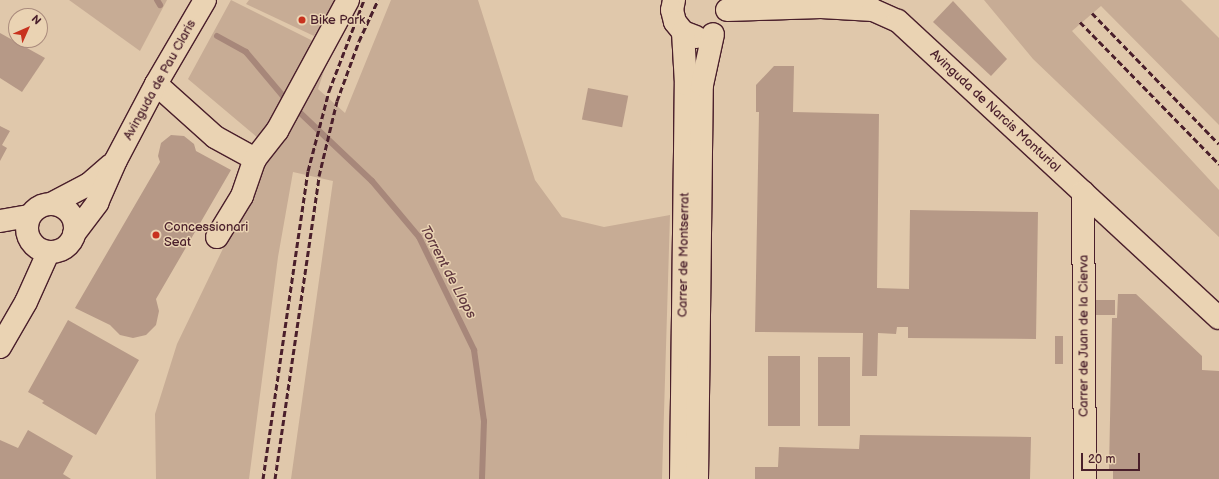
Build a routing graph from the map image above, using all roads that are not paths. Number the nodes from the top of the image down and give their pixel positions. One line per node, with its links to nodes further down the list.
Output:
1 (205, 0): 7 (street, Avinguda de Pau Claris)
2 (348, 0): 8 (street)
3 (674, 0): 5 (street)
4 (726, 5): 6 (street); 10 (street, Avinguda de Narcis Monturiol)
5 (684, 32): 6 (street); 19 (street, Carrer de Montserrat)
6 (713, 34): 20 (street, Carrer de Montserrat)
7 (156, 84): 8 (street); 9 (street, Avinguda de Pau Claris)
8 (255, 159): 15 (street)
9 (116, 160): 11 (street, Avinguda de Pau Claris); 14 (street, Avinguda de Pau Claris)
10 (1083, 192): 17 (street, Avinguda de Narcis Monturiol); 21 (street, Carrer de Juan de la Cierva)
11 (52, 204): 12 (street); 14 (street)
12 (29, 216): 13 (street); 16 (street)
13 (0, 221)
14 (74, 234): 16 (street)
15 (217, 237)
16 (48, 253): 18 (street)
17 (1219, 318)
18 (0, 347)
19 (681, 479)
20 (698, 479)
21 (1085, 479)

